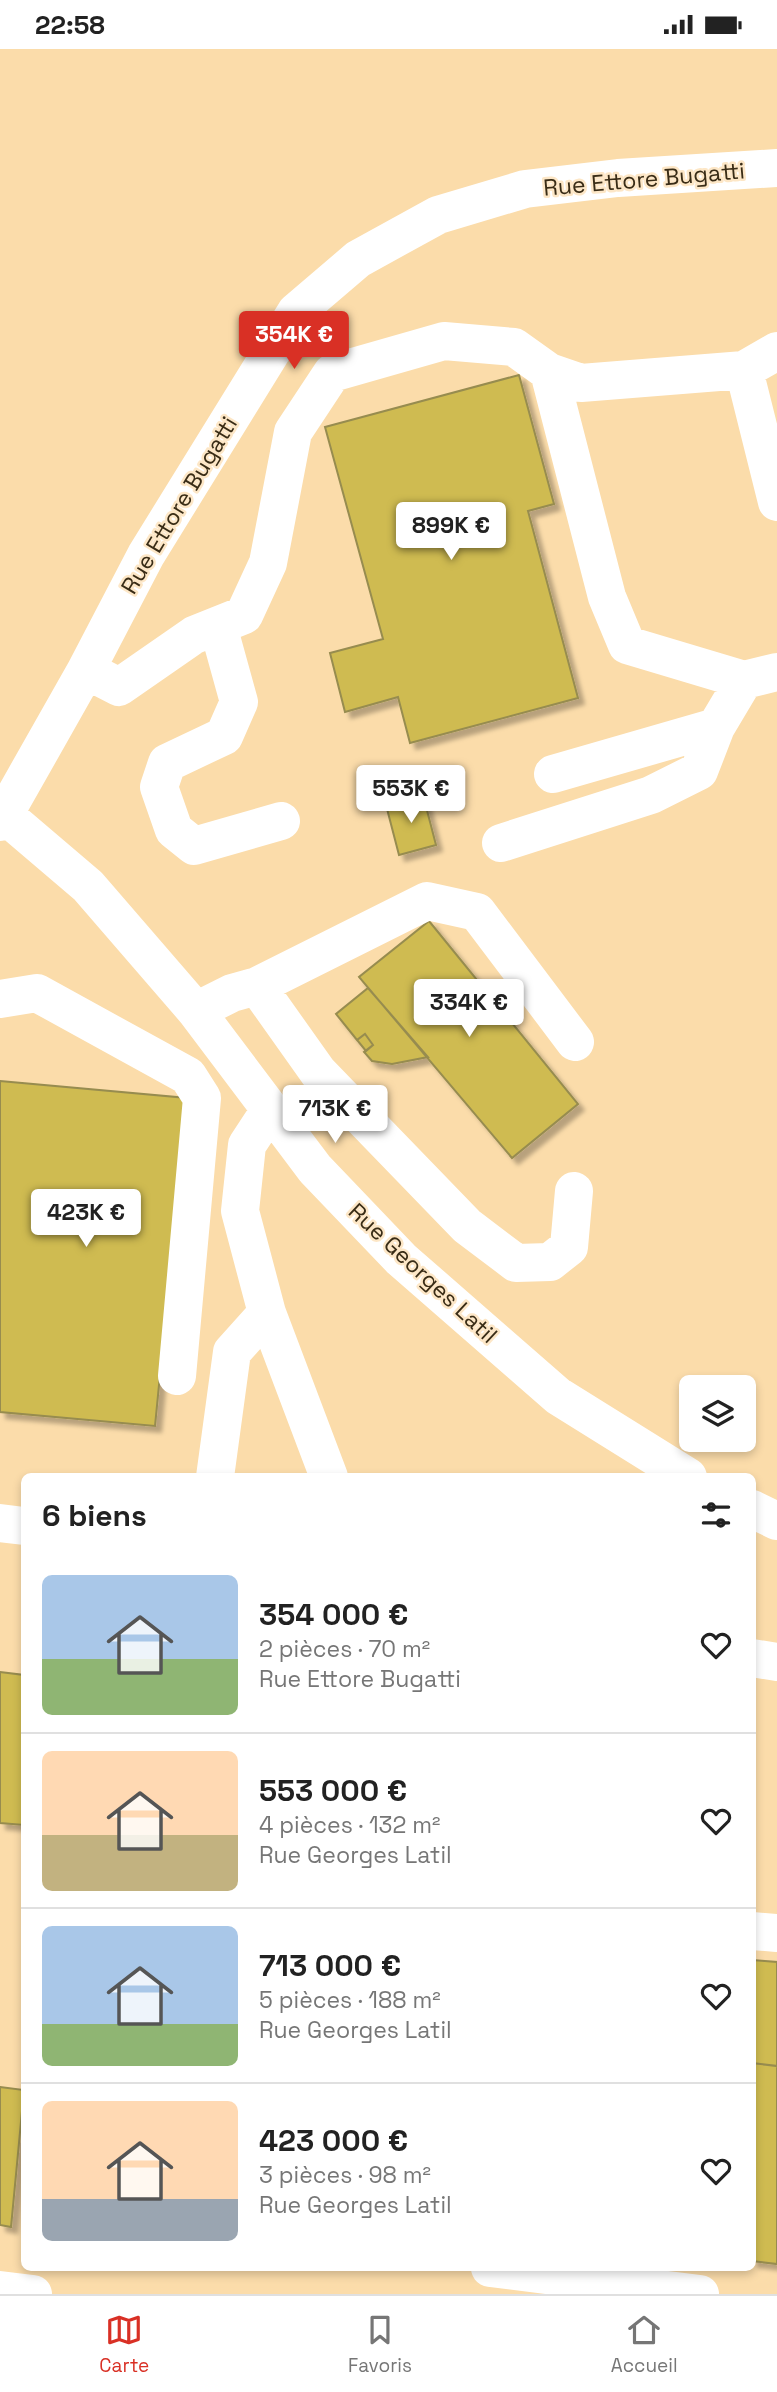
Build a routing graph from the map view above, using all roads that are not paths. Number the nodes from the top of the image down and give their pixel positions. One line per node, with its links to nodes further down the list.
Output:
1 (777, 168): 7 (street, Rue Ettore Bugatti)
2 (777, 351): 3 (street)
3 (744, 370): 4 (street); 5 (street)
4 (549, 372): 6 (street); 8 (street)
5 (777, 502)
6 (218, 626): 7 (street); 12 (street)
7 (86, 670): 11 (street, Rue Ettore Bugatti)
8 (761, 676): 9 (street)
9 (716, 727): 10 (street); 13 (street)
10 (553, 774)
11 (2, 816): 16 (street, Rue Georges Latil)
12 (281, 821)
13 (500, 843)
14 (257, 986): 16 (street); 17 (street); 19 (street)
15 (0, 999): 21 (street)
16 (196, 1011): 18 (street, Rue Georges Latil)
17 (575, 1042)
18 (270, 1109): 20 (street); 24 (street, Rue Georges Latil)
19 (574, 1191)
20 (267, 1313): 22 (street); 23 (street)
21 (177, 1376)
22 (216, 1473)
23 (327, 1473)
24 (682, 1473)
25 (756, 1511): 26 (street)
26 (777, 1521)
27 (0, 1523): 28 (street)
28 (21, 1526)
29 (756, 1659): 30 (street)
30 (777, 1662)
31 (756, 1931): 32 (street)
32 (777, 1934)
33 (515, 2271): 36 (street)
34 (0, 2290): 35 (street)
35 (33, 2294)
36 (700, 2294)

